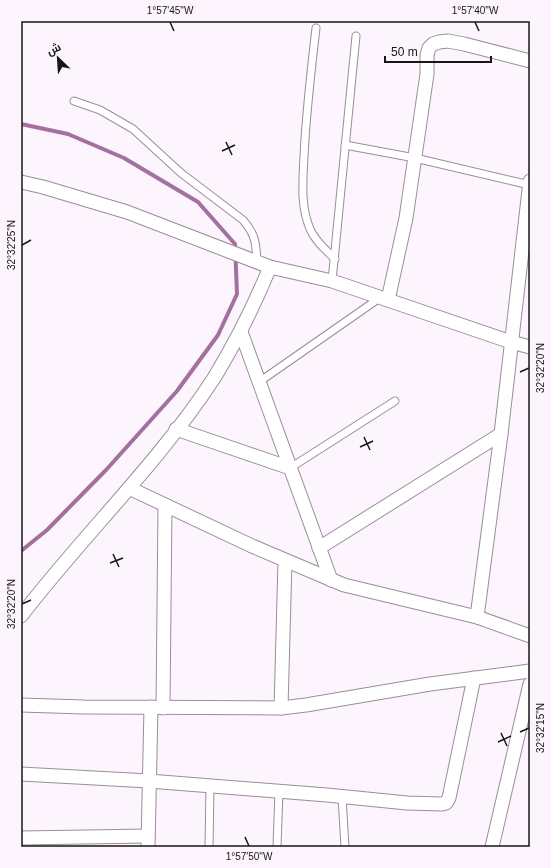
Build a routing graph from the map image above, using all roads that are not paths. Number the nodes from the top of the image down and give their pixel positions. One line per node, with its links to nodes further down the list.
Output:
1 (316, 28): 10 (lane)
2 (356, 36): 5 (lane)
3 (530, 61): 6 (street)
4 (74, 101): 11 (lane)
5 (345, 145): 6 (lane); 10 (lane)
6 (415, 158): 9 (lane); 14 (street)
7 (530, 181): 9 (street)
8 (21, 182): 11 (street)
9 (530, 185): 16 (street)
10 (335, 259): 13 (lane)
11 (257, 262): 12 (street)
12 (270, 267): 13 (street); 15 (street)
13 (332, 282): 14 (street)
14 (384, 299): 16 (street); 18 (lane)
15 (241, 332): 18 (street); 20 (street)
16 (512, 342): 17 (street); 21 (street)
17 (530, 347)
18 (259, 382): 22 (street)
19 (395, 401): 22 (lane)
20 (176, 429): 22 (street); 23 (street)
21 (501, 434): 25 (street); 29 (street)
22 (290, 468): 25 (street)
23 (129, 488): 24 (street); 28 (street)
24 (165, 505): 26 (street); 35 (street)
25 (319, 548): 27 (street)
26 (285, 561): 27 (street); 36 (street)
27 (331, 580): 29 (street)
28 (21, 616)
29 (477, 617): 30 (street)
30 (530, 636)
31 (530, 671): 32 (street)
32 (474, 678): 36 (street); 41 (street)
33 (530, 684): 47 (street)
34 (21, 705): 35 (street)
35 (157, 707): 36 (street); 38 (street)
36 (282, 708)
37 (21, 774): 38 (street)
38 (149, 780): 39 (street); 43 (street)
39 (210, 785): 40 (street); 44 (lane)
40 (279, 791): 41 (street); 45 (lane)
41 (342, 797): 46 (lane)
42 (23, 841): 43 (street)
43 (148, 841)
44 (208, 847)
45 (277, 847)
46 (345, 847)
47 (492, 847)

